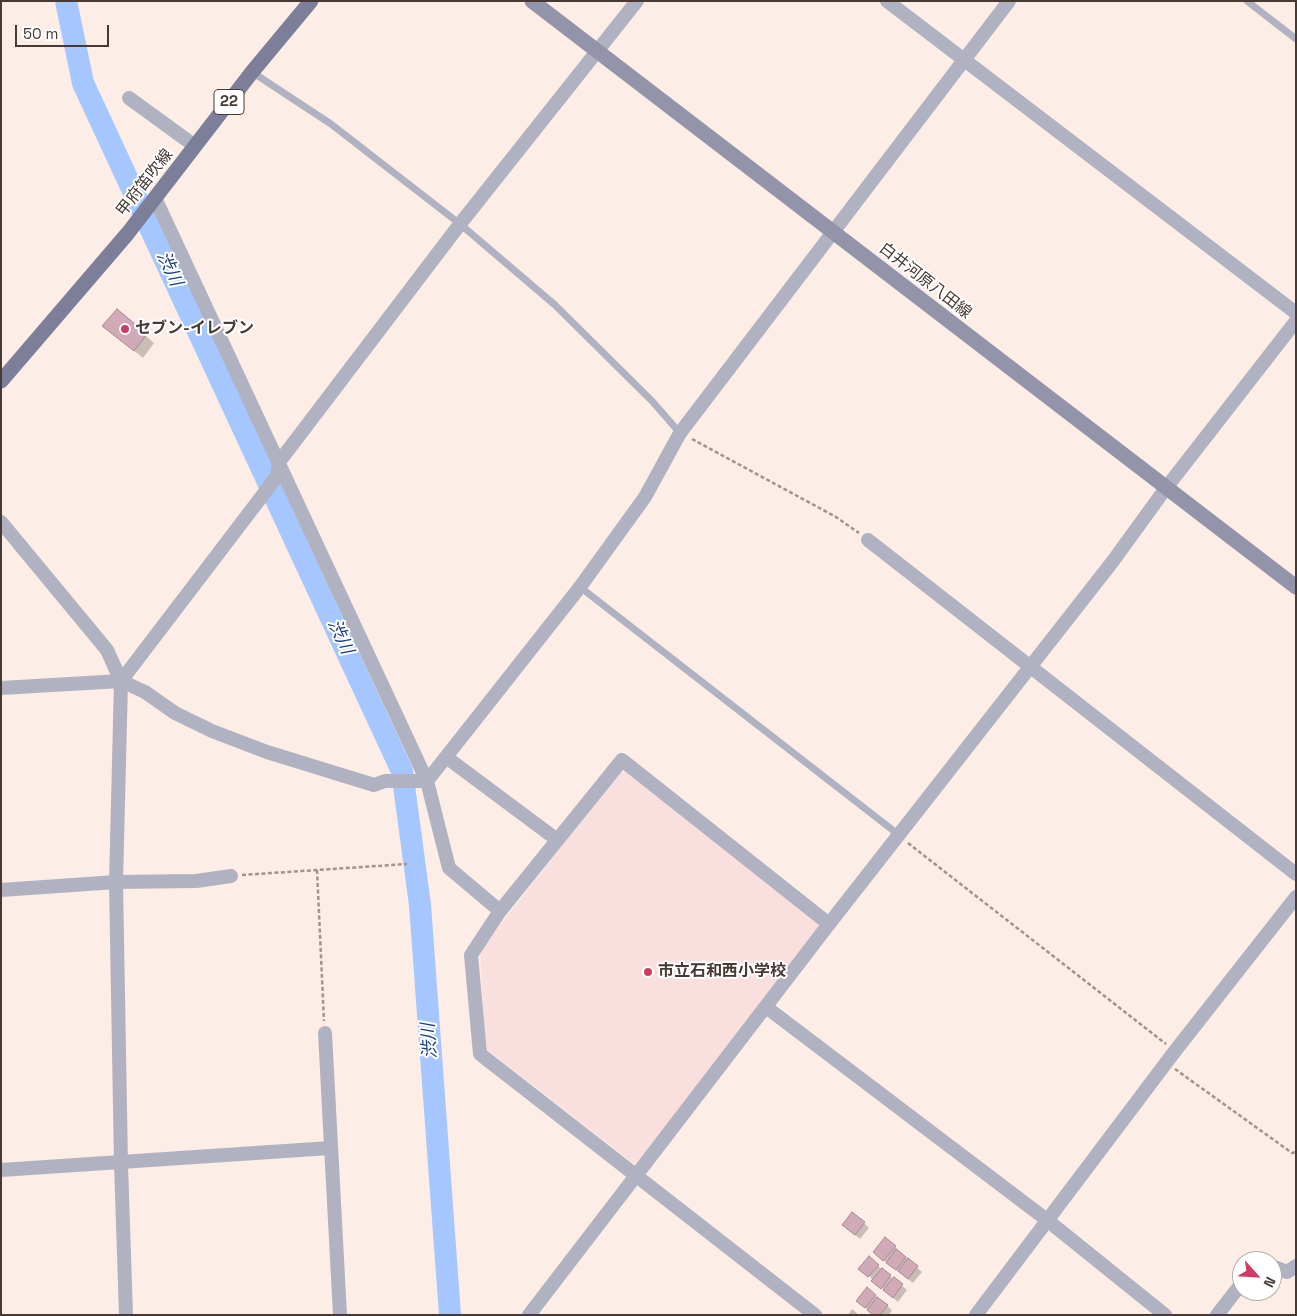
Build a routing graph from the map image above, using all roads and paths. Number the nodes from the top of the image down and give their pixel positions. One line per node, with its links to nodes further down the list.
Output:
1 (311, 1): 10 (main road, 甲府笛吹線 / 22)
2 (532, 1): 8 (main road, 白井河原八田線)
3 (637, 1): 8 (street)
4 (887, 1): 9 (street)
5 (1009, 1): 9 (street)
6 (1247, 1): 7 (lane)
7 (1296, 39)
8 (596, 51): 14 (street); 15 (main road, 白井河原八田線)
9 (966, 60): 15 (street); 16 (street)
10 (252, 72): 12 (main road, 甲府笛吹線 / 22); 14 (lane)
11 (129, 98): 12 (street)
12 (195, 146): 13 (main road, 甲府笛吹線 / 22)
13 (153, 201): 18 (main road, 甲府笛吹線 / 22); 20 (street)
14 (460, 224): 19 (lane); 20 (street)
15 (832, 231): 19 (street); 21 (main road, 白井河原八田線)
16 (1296, 313)
17 (1296, 321): 21 (street)
18 (4, 373)
19 (680, 433): 23 (path); 24 (street)
20 (278, 469): 27 (street); 30 (street)
21 (1166, 488): 25 (main road, 白井河原八田線); 26 (street)
22 (1, 522): 27 (street)
23 (868, 540): 26 (street)
24 (580, 586): 29 (street); 31 (lane)
25 (1296, 587)
26 (1029, 666): 31 (street); 35 (street)
27 (121, 681): 28 (street); 30 (street); 37 (street)
28 (1, 688)
29 (446, 757): 30 (street); 32 (street)
30 (421, 780): 40 (street)
31 (899, 836): 41 (street); 44 (path)
32 (556, 839): 40 (street); 41 (street)
33 (407, 864): 34 (path)
34 (317, 870): 36 (path); 43 (path)
35 (1296, 874)
36 (231, 876): 37 (street)
37 (116, 882): 38 (street); 48 (street)
38 (1, 890)
39 (1296, 897): 44 (street)
40 (500, 911): 50 (street)
41 (829, 924): 42 (street)
42 (766, 1006): 50 (street); 51 (street)
43 (325, 1033): 46 (street)
44 (1175, 1051): 45 (street)
45 (1166, 1063): 47 (path); 51 (street)
46 (330, 1148): 48 (street); 56 (street)
47 (1296, 1152)
48 (120, 1164): 49 (street); 55 (street)
49 (1, 1170)
50 (637, 1176): 57 (street); 58 (street)
51 (1047, 1220): 59 (street); 60 (street)
52 (1296, 1266): 53 (street)
53 (1282, 1270)
54 (1232, 1295): 61 (street)
55 (126, 1315)
56 (340, 1315)
57 (529, 1315)
58 (815, 1315)
59 (976, 1315)
60 (1165, 1315)
61 (1217, 1315)

